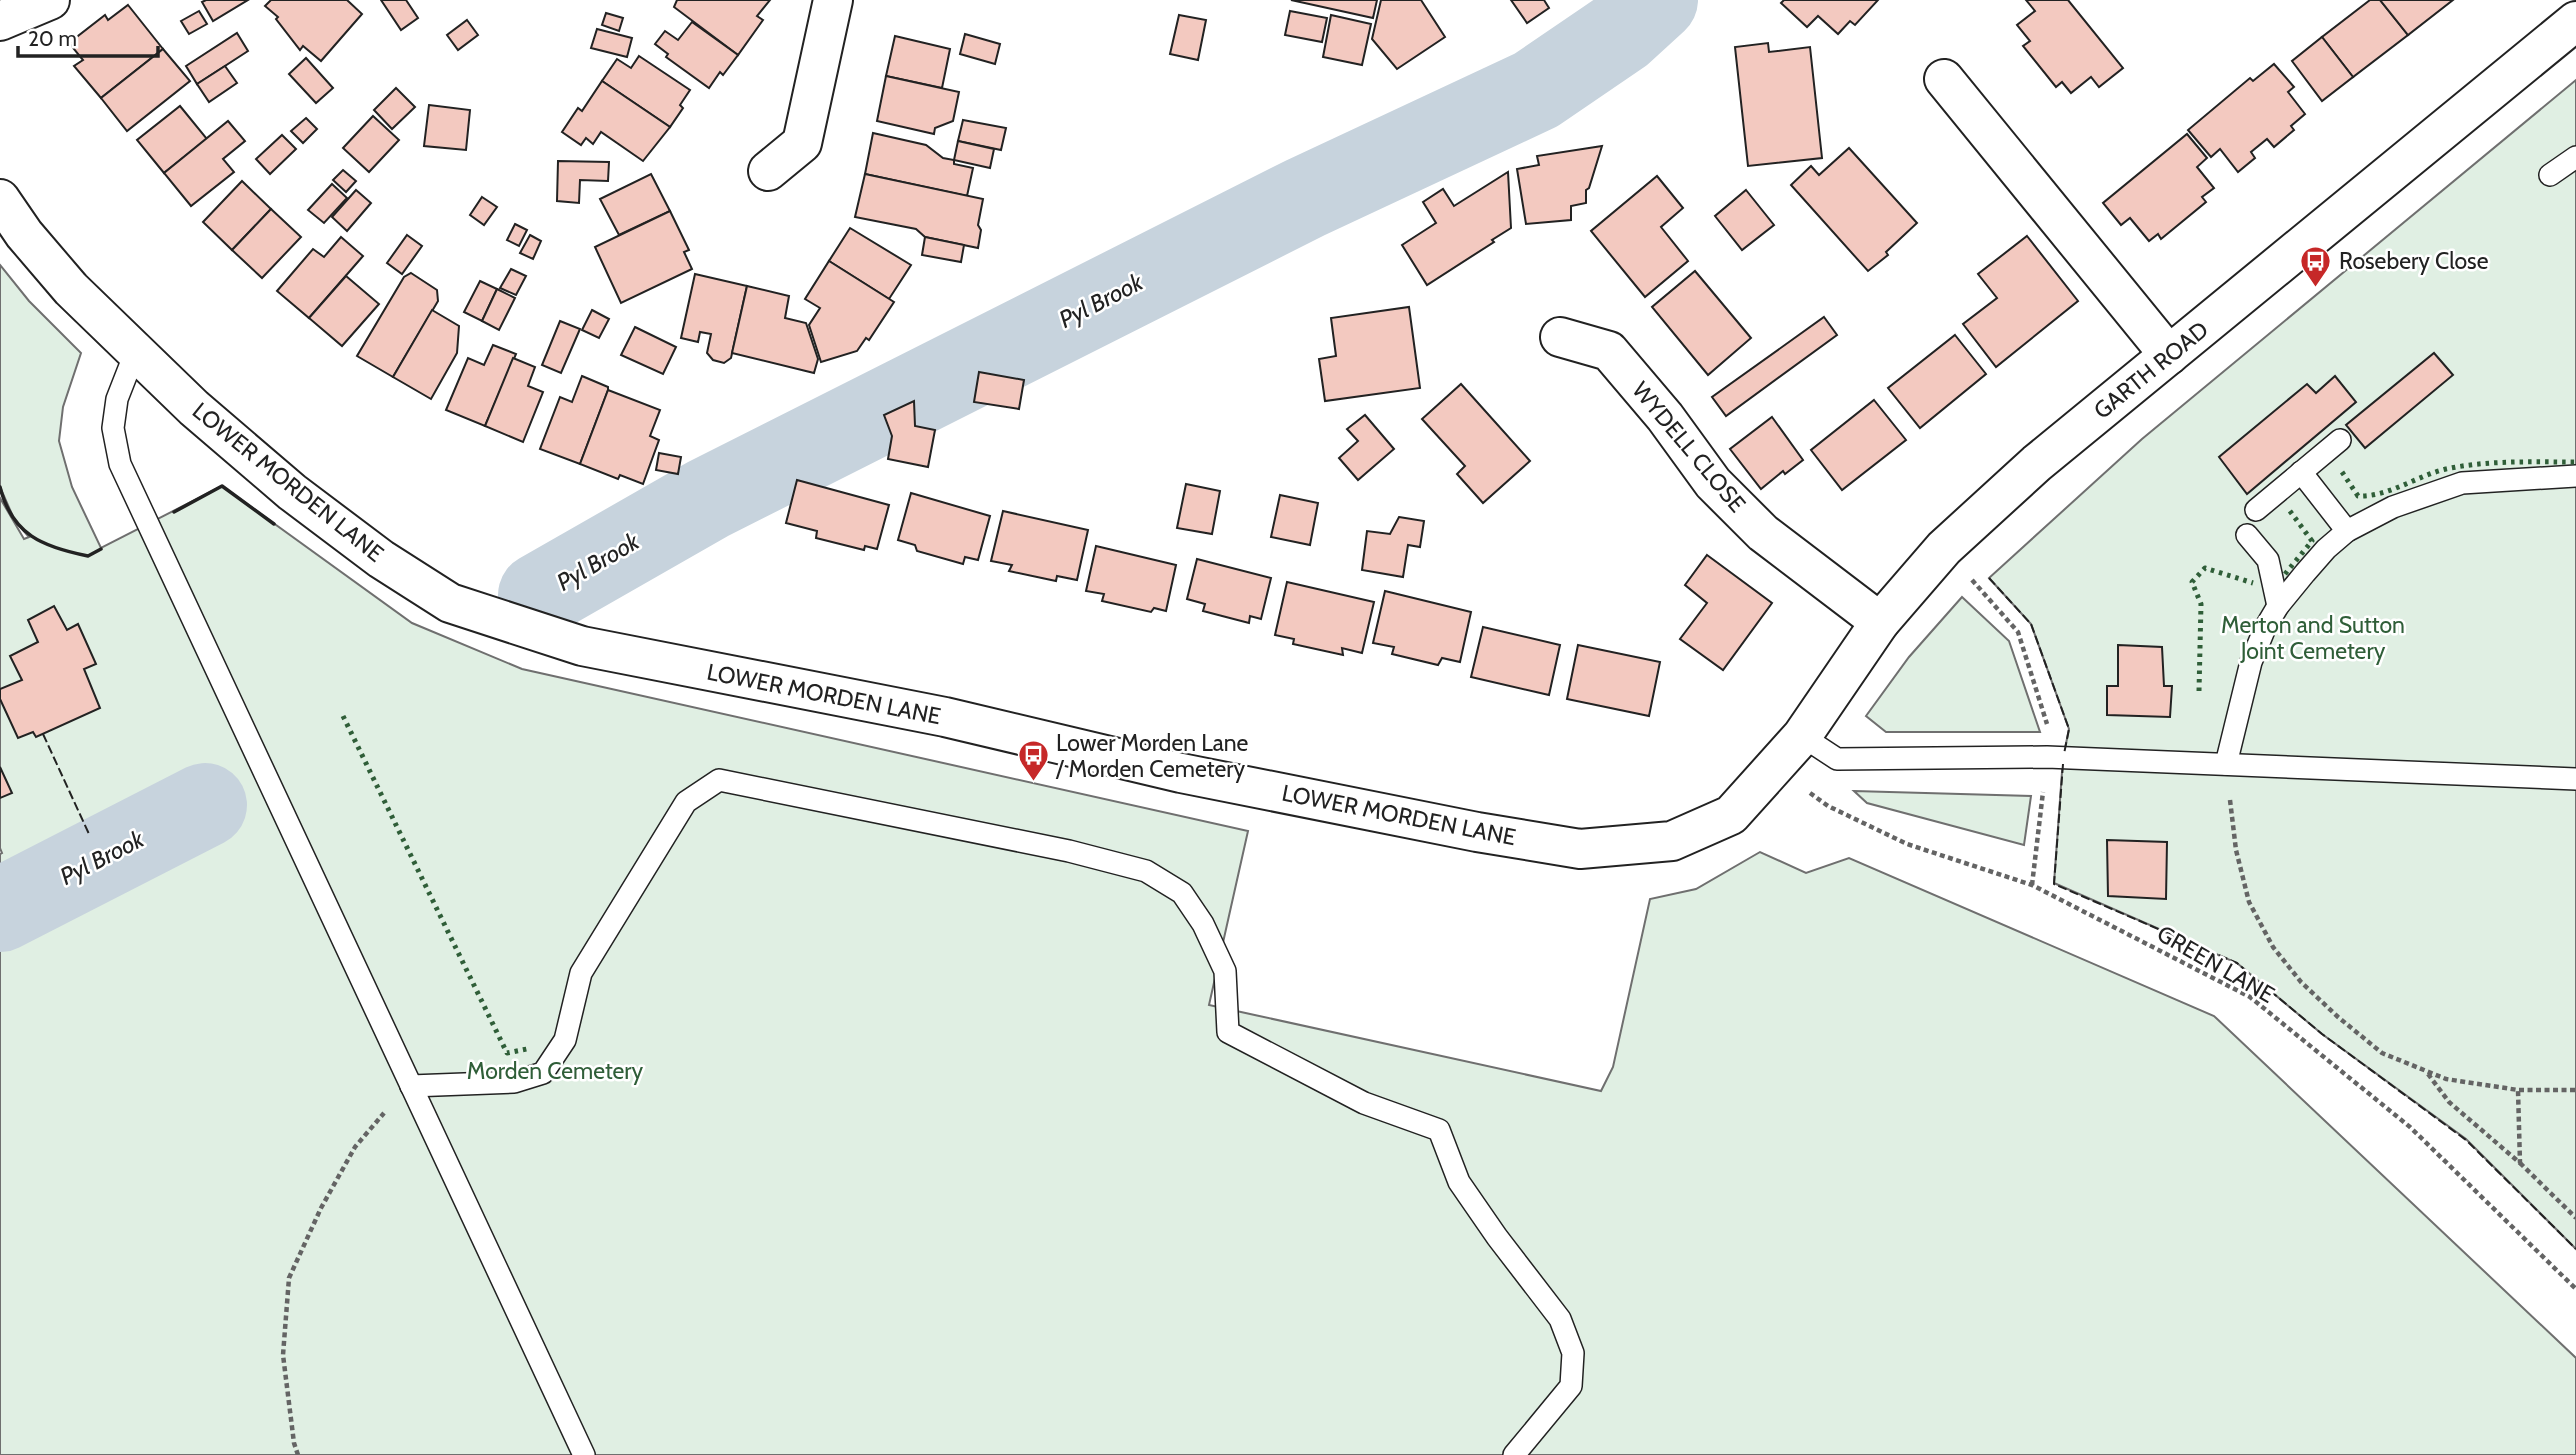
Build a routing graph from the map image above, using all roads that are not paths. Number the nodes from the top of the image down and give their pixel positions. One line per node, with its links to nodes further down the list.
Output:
1 (50, 0): 3 (street)
2 (832, 0): 7 (street)
3 (0, 21)
4 (2576, 21): 12 (street, GARTH ROAD)
5 (1944, 79): 12 (street)
6 (2576, 158): 8 (lane)
7 (768, 171)
8 (2550, 175)
9 (0, 198): 11 (street, LOWER MORDEN LANE)
10 (1560, 337): 20 (street, WYDELL CLOSE)
11 (135, 353): 23 (street, LOWER MORDEN LANE); 25 (lane)
12 (2169, 355): 20 (street, GARTH ROAD)
13 (2340, 440): 14 (lane)
14 (2301, 472): 16 (lane); 17 (lane)
15 (2576, 476): 17 (lane)
16 (2256, 510)
17 (2347, 531): 19 (lane)
18 (2248, 535): 19 (lane)
19 (2278, 606): 22 (lane)
20 (1880, 622): 21 (street, GARTH ROAD)
21 (1802, 736): 22 (lane); 23 (street, GARTH ROAD)
22 (2226, 764): 24 (lane)
23 (1776, 767)
24 (2576, 779)
25 (411, 1086): 26 (lane); 27 (lane)
26 (584, 1455)
27 (1514, 1455)

